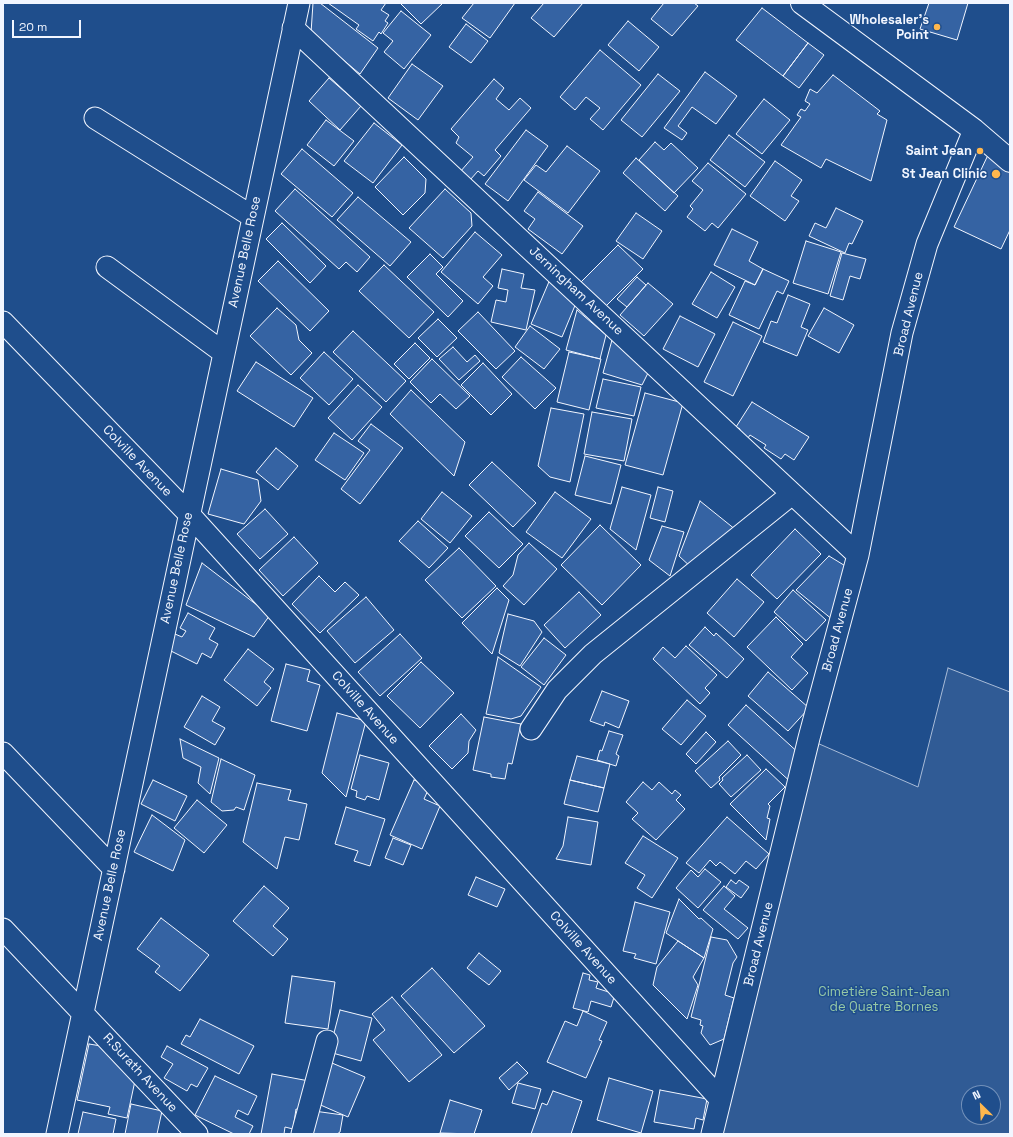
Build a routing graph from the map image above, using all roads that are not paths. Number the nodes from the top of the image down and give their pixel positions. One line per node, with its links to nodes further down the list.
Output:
1 (299, 3): 3 (street, Avenue Belle Rose)
2 (802, 3): 5 (main road)
3 (293, 28): 7 (street, Avenue Belle Rose); 11 (street, Jerningham Avenue)
4 (95, 118): 7 (street)
5 (974, 130): 6 (main road); 13 (street, Broad Avenue)
6 (1010, 161)
7 (253, 217): 10 (street, Avenue Belle Rose)
8 (107, 267): 10 (street)
9 (3, 322): 12 (street, Colville Avenue)
10 (224, 353): 12 (street, Avenue Belle Rose)
11 (792, 494): 13 (street, Jerningham Avenue); 14 (street)
12 (189, 514): 16 (street, Avenue Belle Rose); 20 (street, Colville Avenue)
13 (858, 555): 20 (street, Broad Avenue)
14 (530, 729)
15 (3, 753): 16 (street)
16 (114, 869): 18 (street, Avenue Belle Rose)
17 (3, 929): 18 (street, R.Surath Avenue)
18 (83, 1012): 21 (street, Avenue Belle Rose); 22 (street, R.Surath Avenue)
19 (326, 1041): 23 (street)
20 (720, 1099): 24 (street, Broad Avenue)
21 (57, 1134)
22 (197, 1134)
23 (302, 1134)
24 (712, 1134)

